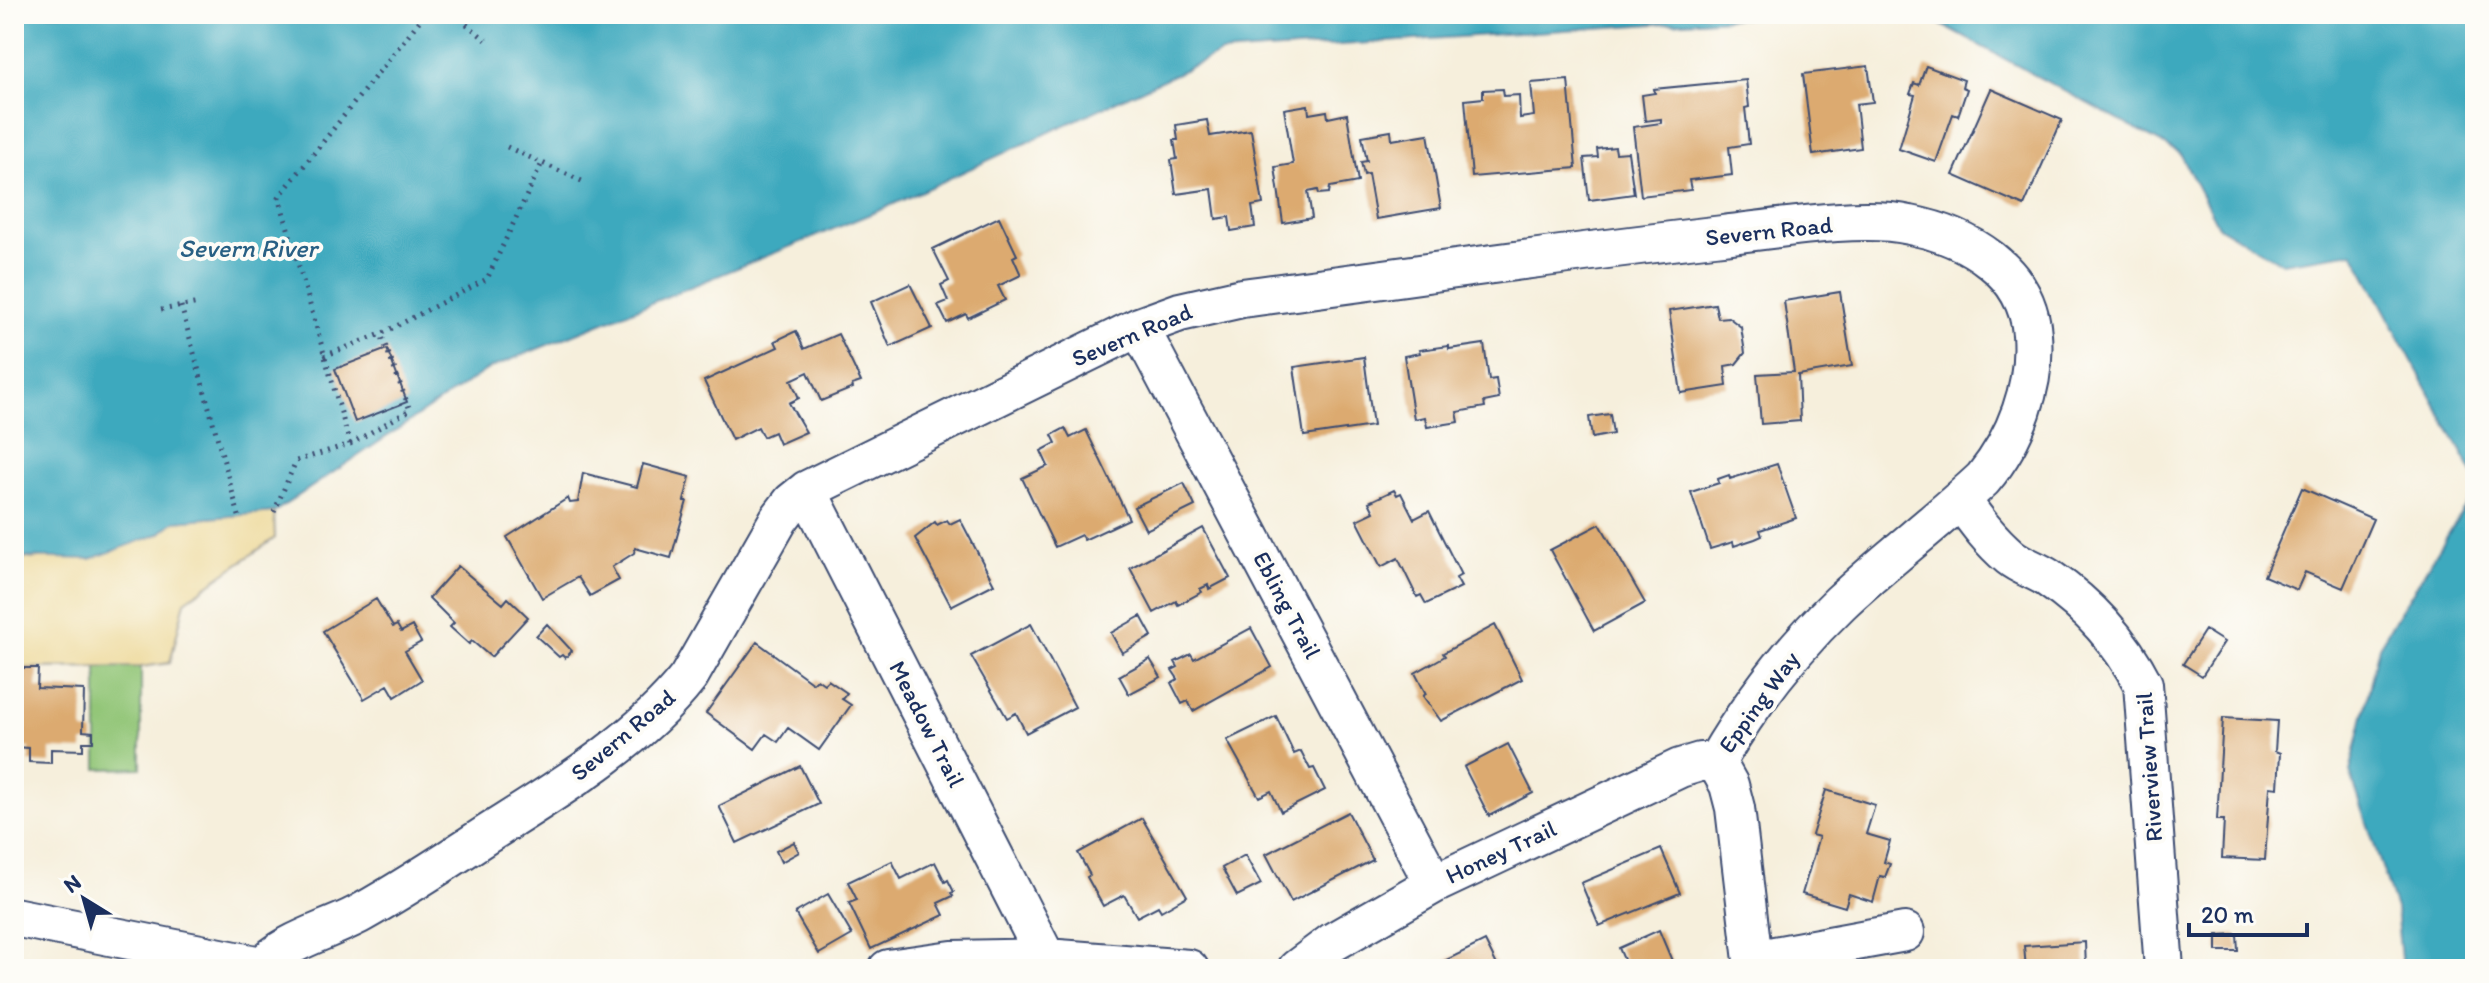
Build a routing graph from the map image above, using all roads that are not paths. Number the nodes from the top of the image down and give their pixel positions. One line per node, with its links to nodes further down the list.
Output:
1 (1139, 327): 2 (street, Severn Road); 3 (street, Severn Road); 5 (street, Ebling Trail)
2 (807, 490): 8 (street, Meadow Trail); 10 (street, Severn Road)
3 (1961, 500): 4 (street, Epping Way); 14 (street, Riverview Trail)
4 (1716, 762): 5 (street, Honey Trail); 9 (street, Epping Way)
5 (1434, 884): 13 (street, Honey Trail)
6 (14, 917): 10 (street)
7 (1905, 932): 9 (street)
8 (1046, 958): 11 (street); 12 (street)
9 (1753, 964)
10 (261, 968)
11 (888, 969)
12 (1189, 969)
13 (1297, 969)
14 (2164, 969)

